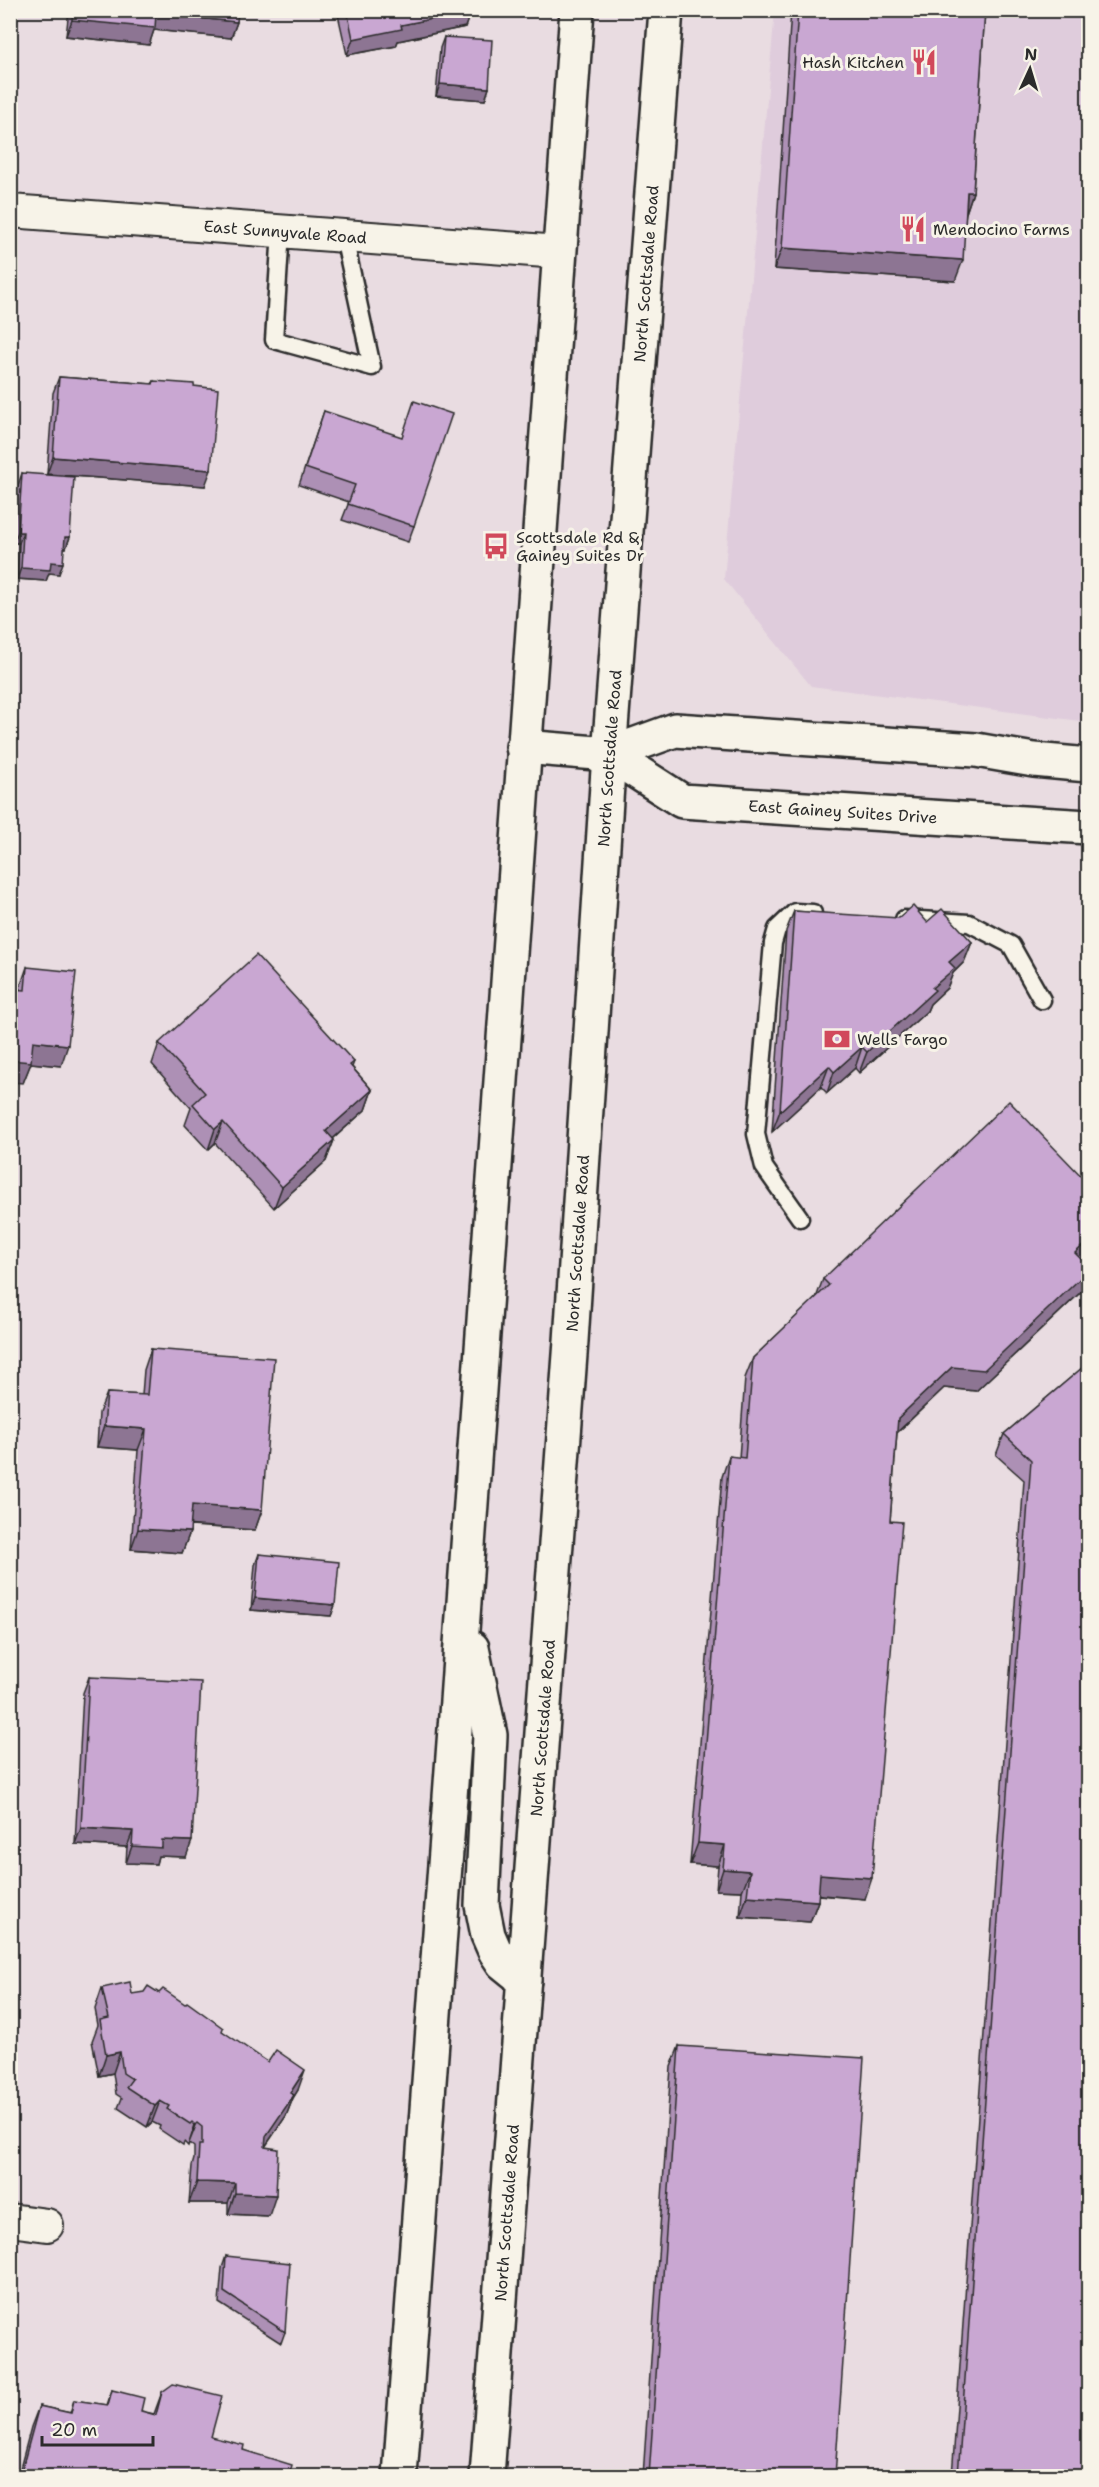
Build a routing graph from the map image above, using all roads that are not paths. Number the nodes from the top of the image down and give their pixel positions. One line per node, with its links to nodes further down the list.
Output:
1 (577, 10): 6 (main road)
2 (666, 10): 8 (main road, North Scottsdale Road)
3 (10, 211): 4 (street, East Sunnyvale Road)
4 (281, 231): 5 (street, East Sunnyvale Road); 5 (lane)
5 (344, 237): 6 (street, East Sunnyvale Road)
6 (559, 252): 7 (main road)
7 (523, 747): 8 (main road, East Gainey Suites Drive); 15 (main road)
8 (609, 754): 9 (main road, East Gainey Suites Drive); 10 (main road, East Gainey Suites Drive); 16 (main road, North Scottsdale Road)
9 (1089, 765)
10 (1089, 826)
11 (830, 914): 14 (lane)
12 (888, 917): 13 (lane)
13 (1042, 1000)
14 (800, 1218)
15 (464, 1610): 16 (main road); 19 (main road)
16 (524, 1980): 20 (main road, North Scottsdale Road)
17 (10, 2220): 18 (street)
18 (47, 2225)
19 (400, 2476)
20 (487, 2476)

